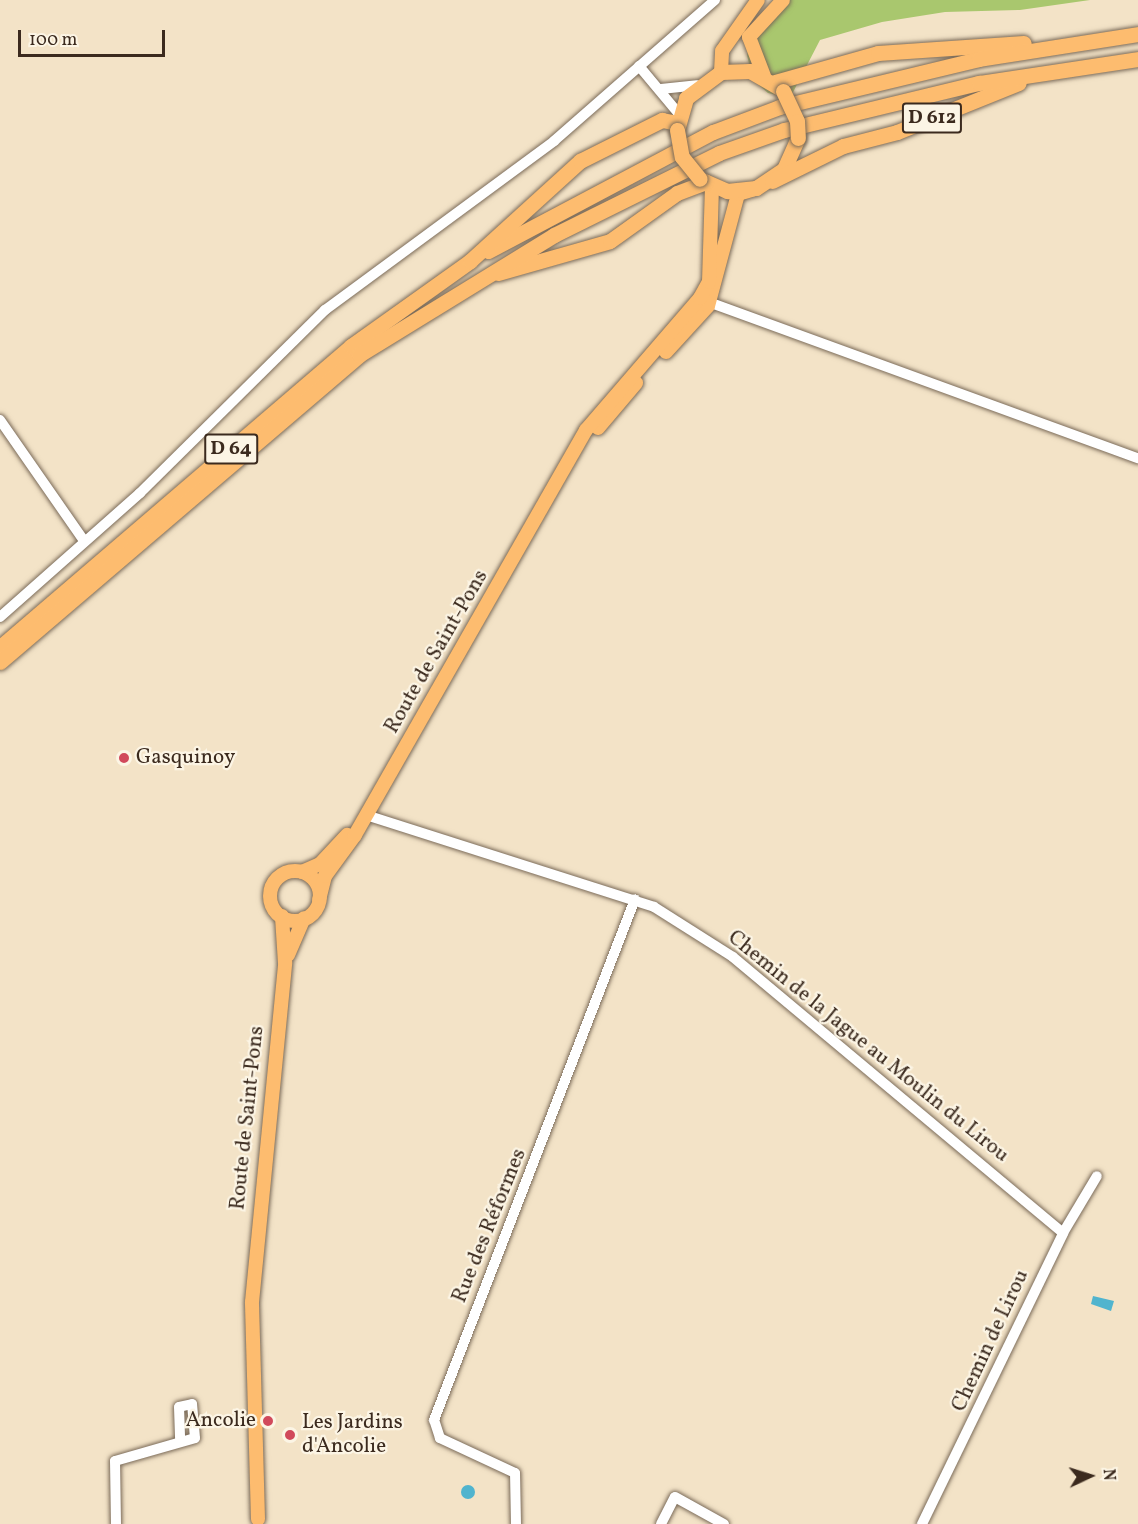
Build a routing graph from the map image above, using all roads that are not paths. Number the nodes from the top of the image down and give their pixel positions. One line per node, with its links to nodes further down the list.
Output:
1 (715, 0): 8 (street)
2 (758, 0): 9 (main road)
3 (783, 0): 10 (main road)
4 (1138, 34): 5 (highway)
5 (1069, 43): 10 (highway); 17 (highway)
6 (1138, 59): 7 (highway, D 612)
7 (1096, 64): 14 (highway, D 612); 18 (highway)
8 (639, 66): 12 (street); 22 (street)
9 (721, 72): 10 (highway); 11 (highway)
10 (774, 83): 14 (highway, bridge)
11 (697, 85): 12 (street); 13 (highway)
12 (661, 89): 13 (street)
13 (678, 122): 15 (highway, bridge); 17 (highway, D 64)
14 (772, 181): 16 (highway)
15 (706, 182): 16 (highway); 18 (highway, D 64); 19 (main road, Route de Saint-Pons)
16 (756, 188): 19 (main road, Route de Saint-Pons)
17 (470, 261): 24 (highway, D 64)
18 (467, 284): 25 (highway, D 64)
19 (704, 302): 21 (street); 26 (main road, Route de Saint-Pons)
20 (0, 420): 22 (street)
21 (1138, 458)
22 (84, 541): 23 (street)
23 (0, 617)
24 (0, 646)
25 (0, 662)
26 (365, 817): 27 (main road, Route de Saint-Pons); 28 (street, Chemin de la Jague au Moulin du Lirou); 29 (main road, Route de Saint-Pons)
27 (302, 872): 29 (main road); 30 (main road)
28 (635, 899): 34 (street, Chemin de la Jague au Moulin du Lirou); 38 (street, Rue des Réformes)
29 (320, 900): 31 (main road)
30 (282, 916): 31 (main road); 32 (main road, Route de Saint-Pons)
31 (304, 918): 32 (main road, Route de Saint-Pons)
32 (285, 963): 36 (main road, Route de Saint-Pons)
33 (1097, 1176): 34 (street, Chemin de Lirou)
34 (1063, 1233): 41 (street, Chemin de Lirou)
35 (180, 1440): 37 (street)
36 (258, 1522)
37 (116, 1524)
38 (516, 1524)
39 (661, 1524): 40 (street)
40 (724, 1524)
41 (922, 1524)

